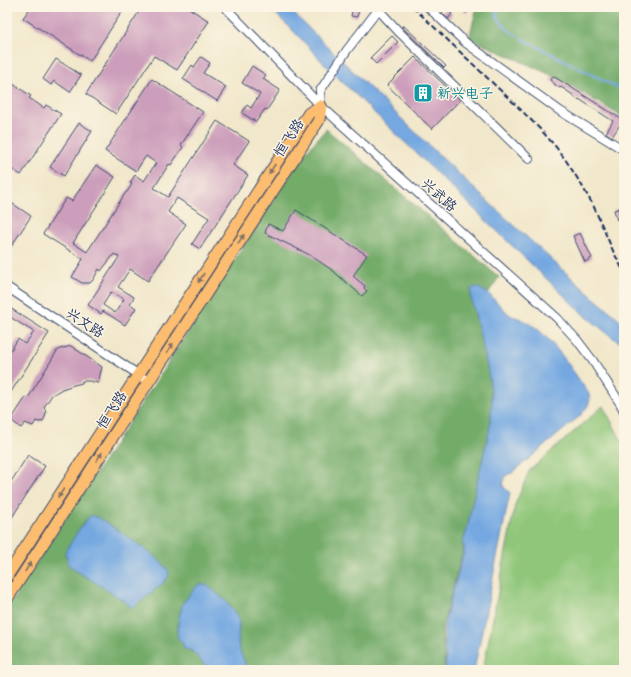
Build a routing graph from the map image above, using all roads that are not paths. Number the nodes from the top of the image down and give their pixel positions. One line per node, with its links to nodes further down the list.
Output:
1 (225, 7): 4 (street, 兴武路)
2 (428, 7): 5 (street)
3 (377, 8): 4 (street); 6 (street)
4 (321, 106): 8 (main road, 恒飞路, one-way to 8); 9 (main road, 恒飞路, one-way to 4); 10 (street, 兴武路)
5 (624, 150)
6 (529, 160)
7 (7, 287): 8 (street, 兴文路)
8 (138, 374): 9 (street, 兴文路); 11 (main road, 恒飞路, one-way to 11)
9 (148, 381): 12 (main road, 恒飞路, one-way to 9)
10 (624, 411)
11 (7, 576)
12 (7, 599)

